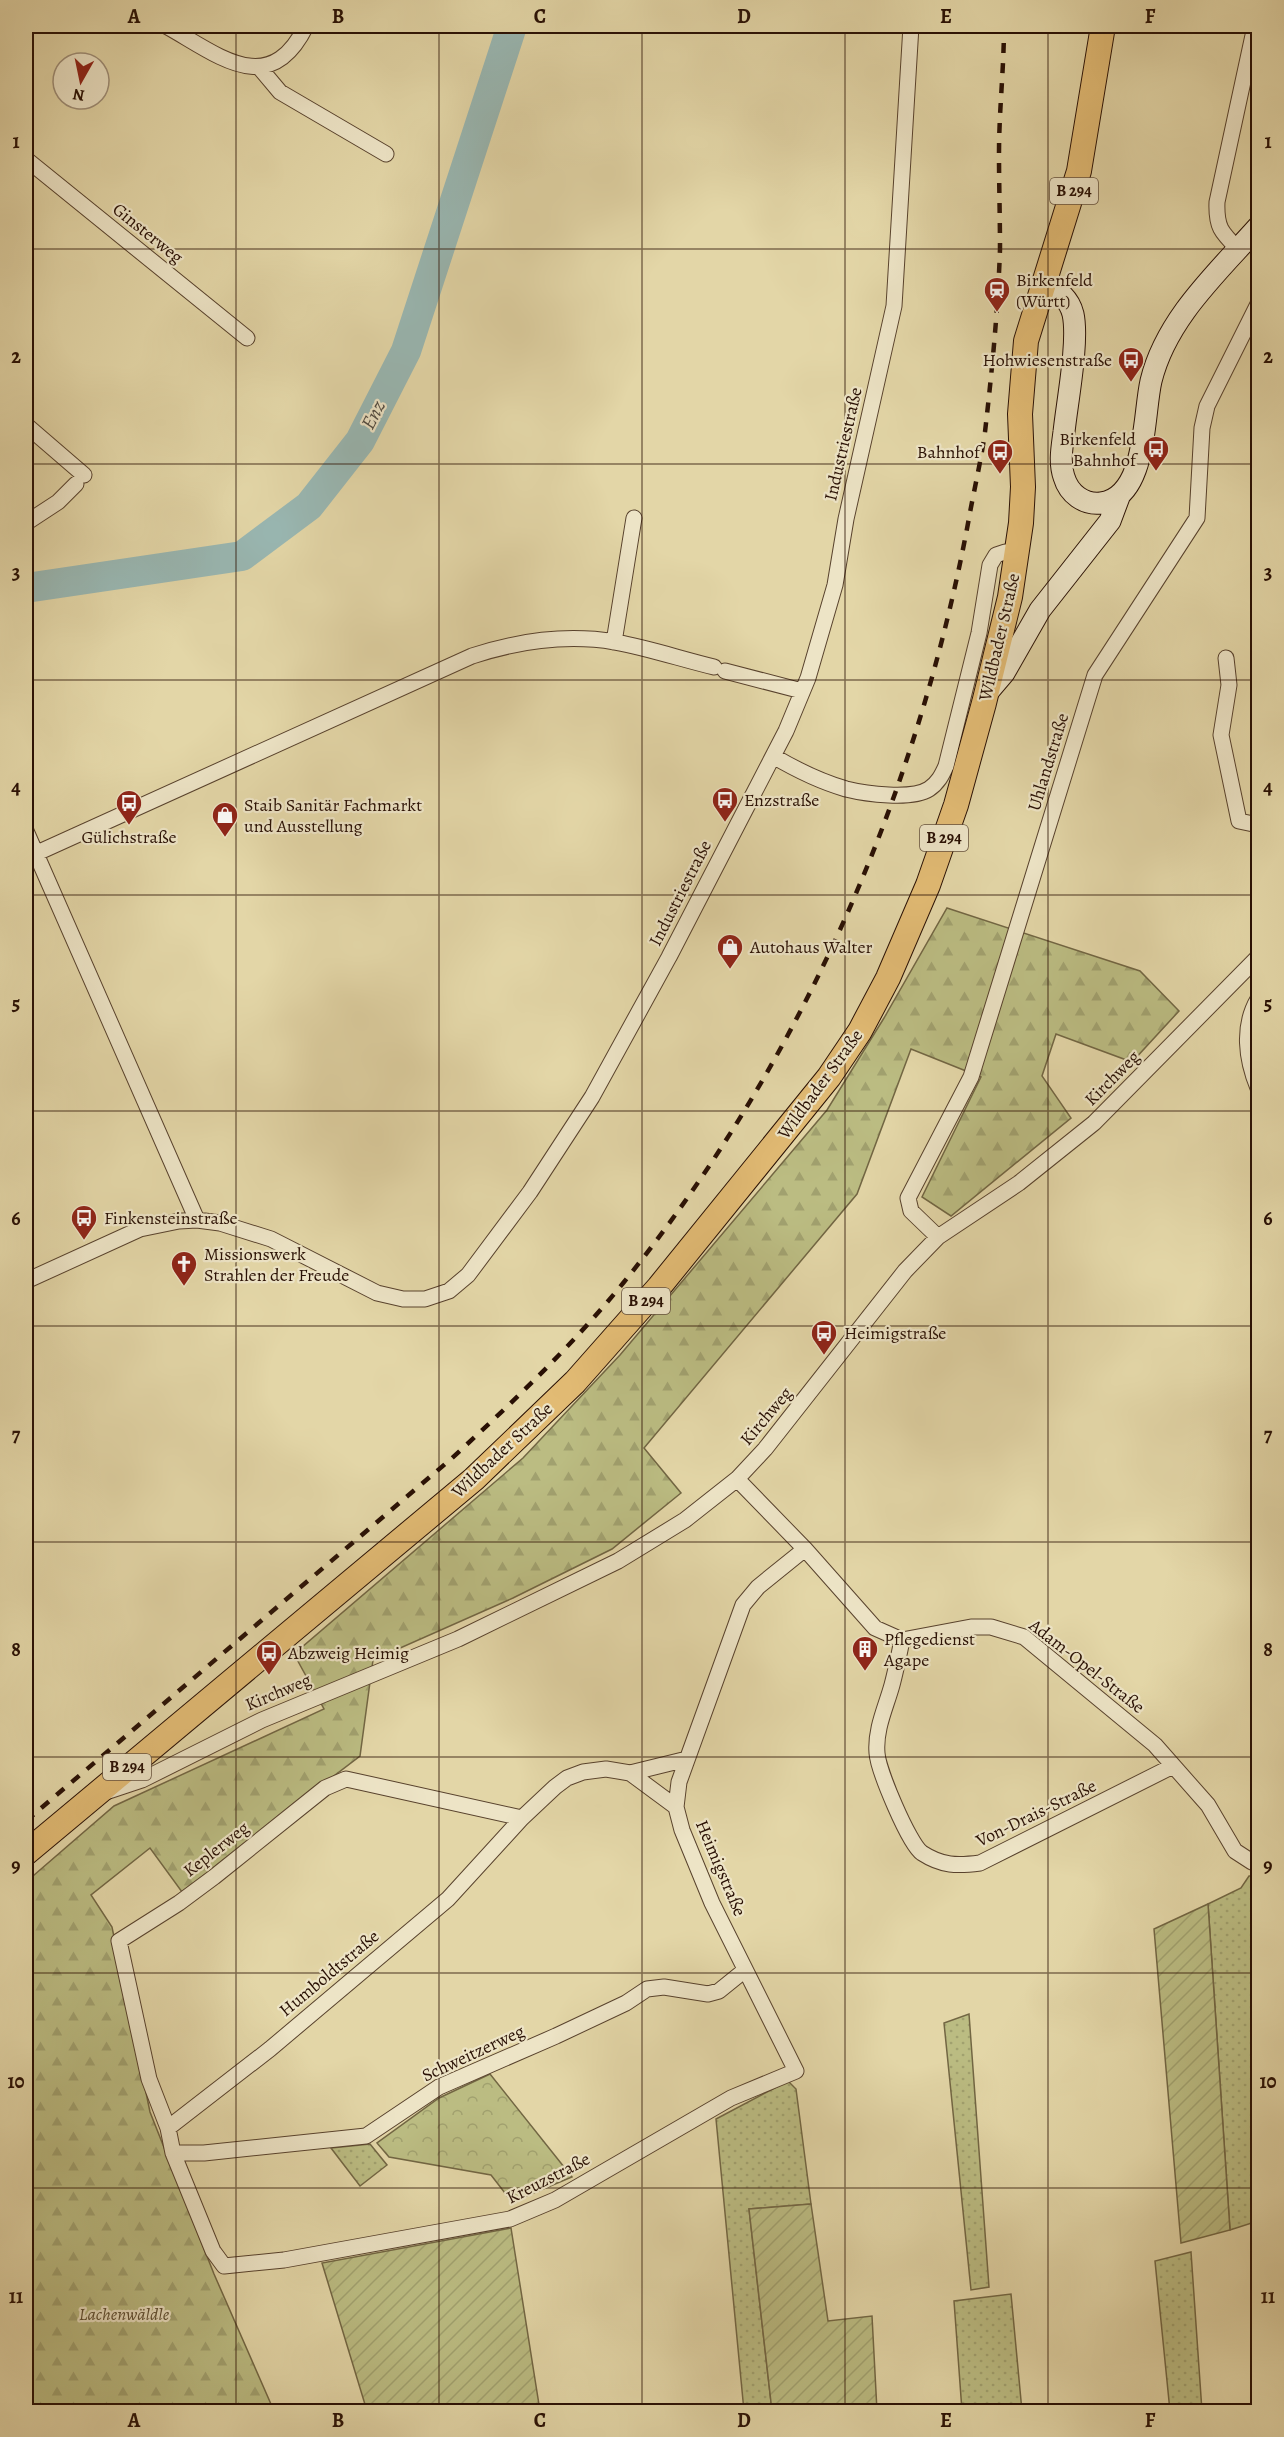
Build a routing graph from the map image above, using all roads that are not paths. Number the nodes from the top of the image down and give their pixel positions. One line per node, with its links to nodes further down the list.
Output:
1 (166, 26): 6 (street)
2 (306, 26): 6 (street)
3 (911, 26): 21 (street, Industriestraße)
4 (1103, 26): 11 (main road, Wildbader Straße / B 294)
5 (1256, 26): 10 (street)
6 (259, 67): 7 (street)
7 (386, 154)
8 (26, 159): 13 (street, Ginsterweg)
9 (1258, 226): 10 (main road)
10 (1238, 249): 15 (main road)
11 (1042, 284): 15 (main road); 18 (main road, Wildbader Straße / B 294)
12 (1258, 304): 31 (street, Uhlandstraße)
13 (247, 338)
14 (26, 425): 17 (street)
15 (1119, 496): 22 (main road)
16 (634, 518): 19 (street)
17 (26, 523)
18 (1018, 554): 22 (main road, Wildbader Straße / B 294); 23 (street)
19 (614, 642): 21 (street); 26 (street)
20 (1226, 658): 24 (street)
21 (802, 691): 23 (street, Industriestraße)
22 (987, 693): 36 (main road, Wildbader Straße / B 294)
23 (774, 756): 30 (street, Industriestraße)
24 (1258, 825)
25 (26, 831): 26 (street)
26 (30, 856): 30 (street)
27 (1258, 957): 31 (street, Kirchweg)
28 (1258, 999): 29 (street)
29 (1258, 1088)
30 (197, 1220): 32 (street, Industriestraße)
31 (938, 1237): 33 (street, Kirchweg)
32 (26, 1281)
33 (737, 1479): 34 (street); 37 (street, Kirchweg)
34 (805, 1549): 35 (street); 38 (street, Heimigstraße)
35 (902, 1640): 39 (street, Adam-Opel-Straße); 39 (street, Von-Drais-Straße)
36 (164, 1737): 37 (street); 41 (main road, Wildbader Straße / B 294)
37 (196, 1752): 41 (street, Kirchweg)
38 (687, 1759): 40 (street, Humboldtstraße); 42 (street, Heimigstraße)
39 (1173, 1766): 45 (street, Adam-Opel-Straße)
40 (630, 1773): 42 (street); 43 (street, Humboldtstraße)
41 (90, 1797): 44 (main road, Wildbader Straße / B 294)
42 (676, 1807): 46 (street, Heimigstraße)
43 (522, 1818): 48 (street, Humboldtstraße); 48 (street, Keplerweg)
44 (26, 1853)
45 (1256, 1862)
46 (746, 1970): 47 (street, Heimigstraße); 49 (street, Schweitzerweg)
47 (796, 2071): 49 (street, Kreuzstraße)
48 (168, 2128): 49 (street)
49 (173, 2153)

